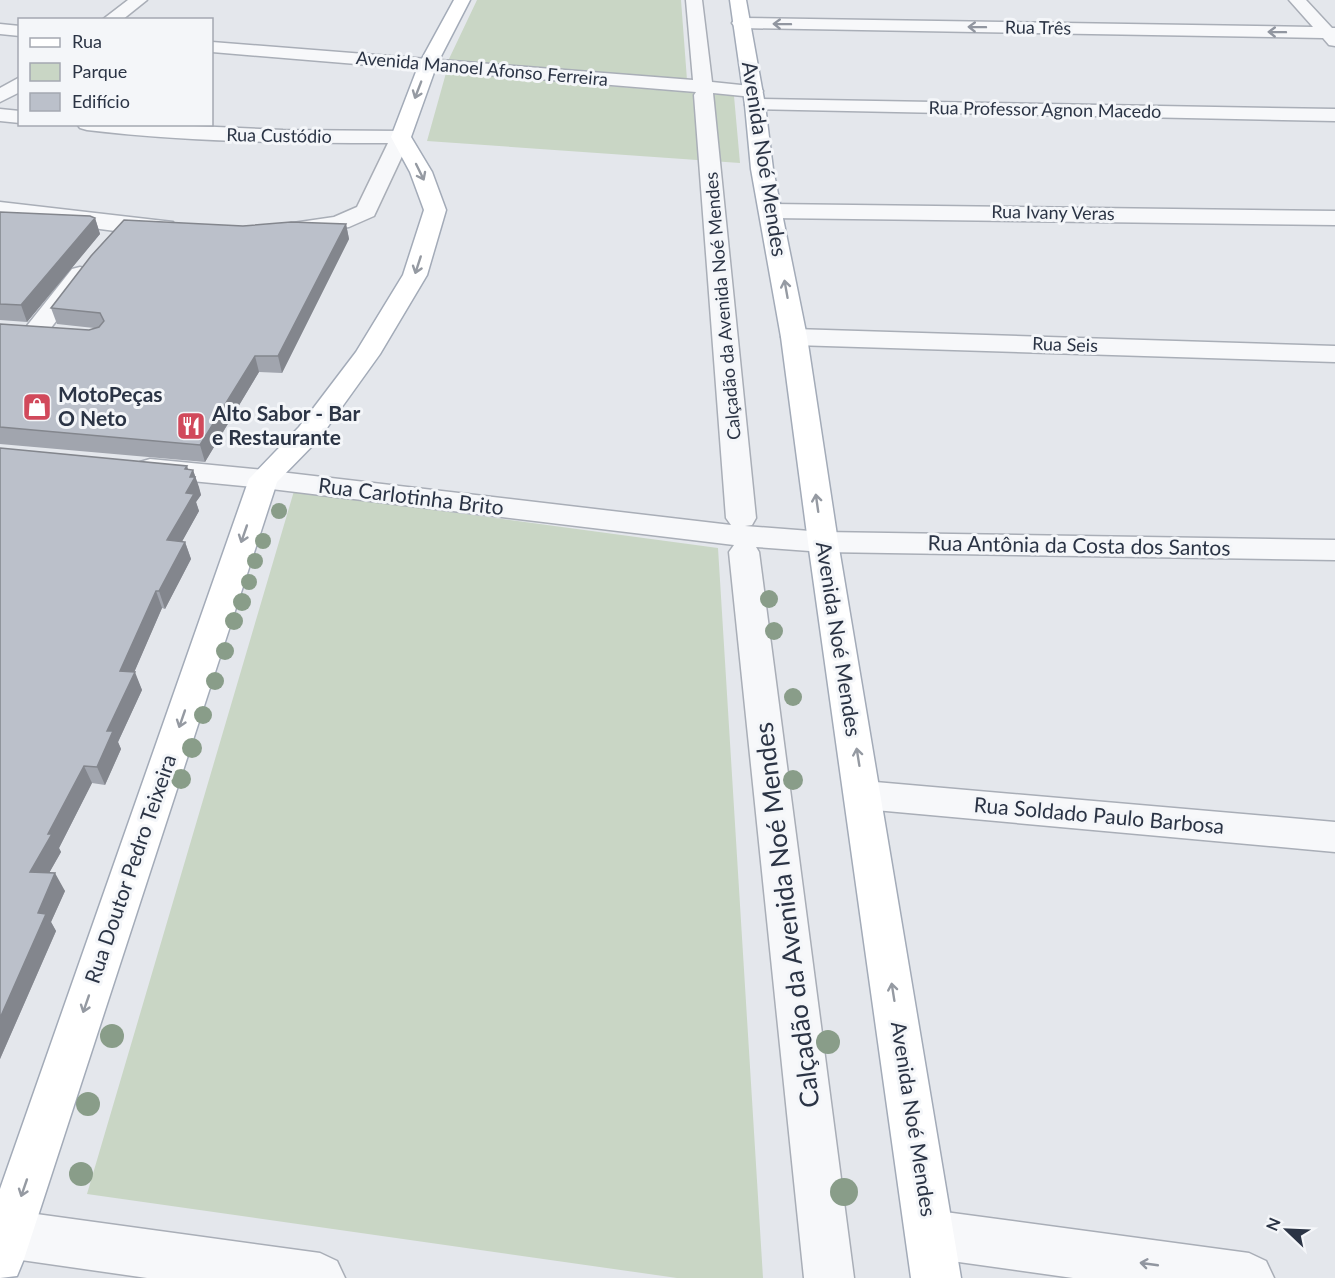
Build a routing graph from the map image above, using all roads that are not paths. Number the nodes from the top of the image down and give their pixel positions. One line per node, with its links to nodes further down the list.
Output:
1 (140, 0): 6 (street)
2 (462, 0): 11 (main road)
3 (694, 0): 38 (street, Calçadão da Avenida Noé Mendes)
4 (1298, 0): 9 (street)
5 (740, 12): 9 (street, Rua Três, one-way to 5); 14 (main road, Avenida Noé Mendes)
6 (113, 18)
7 (0, 29): 8 (street)
8 (18, 31)
9 (1332, 36)
10 (213, 47): 11 (street, Avenida Manoel Afonso Ferreira)
11 (428, 64): 14 (street, Avenida Manoel Afonso Ferreira); 19 (main road, one-way to 19)
12 (18, 83): 13 (street)
13 (0, 96)
14 (754, 98): 16 (street, Rua Professor Agnon Macedo); 21 (main road, Avenida Noé Mendes)
15 (0, 115): 17 (street)
16 (1335, 115)
17 (18, 117)
18 (113, 126): 19 (street, Rua Custódio)
19 (401, 136): 24 (street); 30 (main road, one-way to 30)
20 (0, 209): 25 (street)
21 (771, 212): 22 (street, Rua Ivany Veras); 27 (main road, Avenida Noé Mendes, one-way to 21)
22 (1334, 220)
23 (190, 228): 25 (street)
24 (270, 230)
25 (108, 241): 26 (street)
26 (36, 332)
27 (795, 337): 28 (street, Rua Seis); 31 (main road, Avenida Noé Mendes, one-way to 27)
28 (1335, 354)
29 (124, 466): 30 (street, Rua Carlotinha Brito)
30 (263, 479): 31 (street, Rua Carlotinha Brito); 35 (main road, Rua Doutor Pedro Teixeira, one-way to 35)
31 (823, 542): 32 (street, Rua Antônia da Costa dos Santos); 33 (main road, Avenida Noé Mendes, one-way to 31)
32 (1335, 550)
33 (864, 795): 34 (street, Rua Soldado Paulo Barbosa); 36 (main road, Avenida Noé Mendes, one-way to 33)
34 (1335, 837)
35 (3, 1242): 37 (street)
36 (933, 1256): 39 (street, one-way to 36)
37 (320, 1278)
38 (829, 1278)
39 (1249, 1278)

